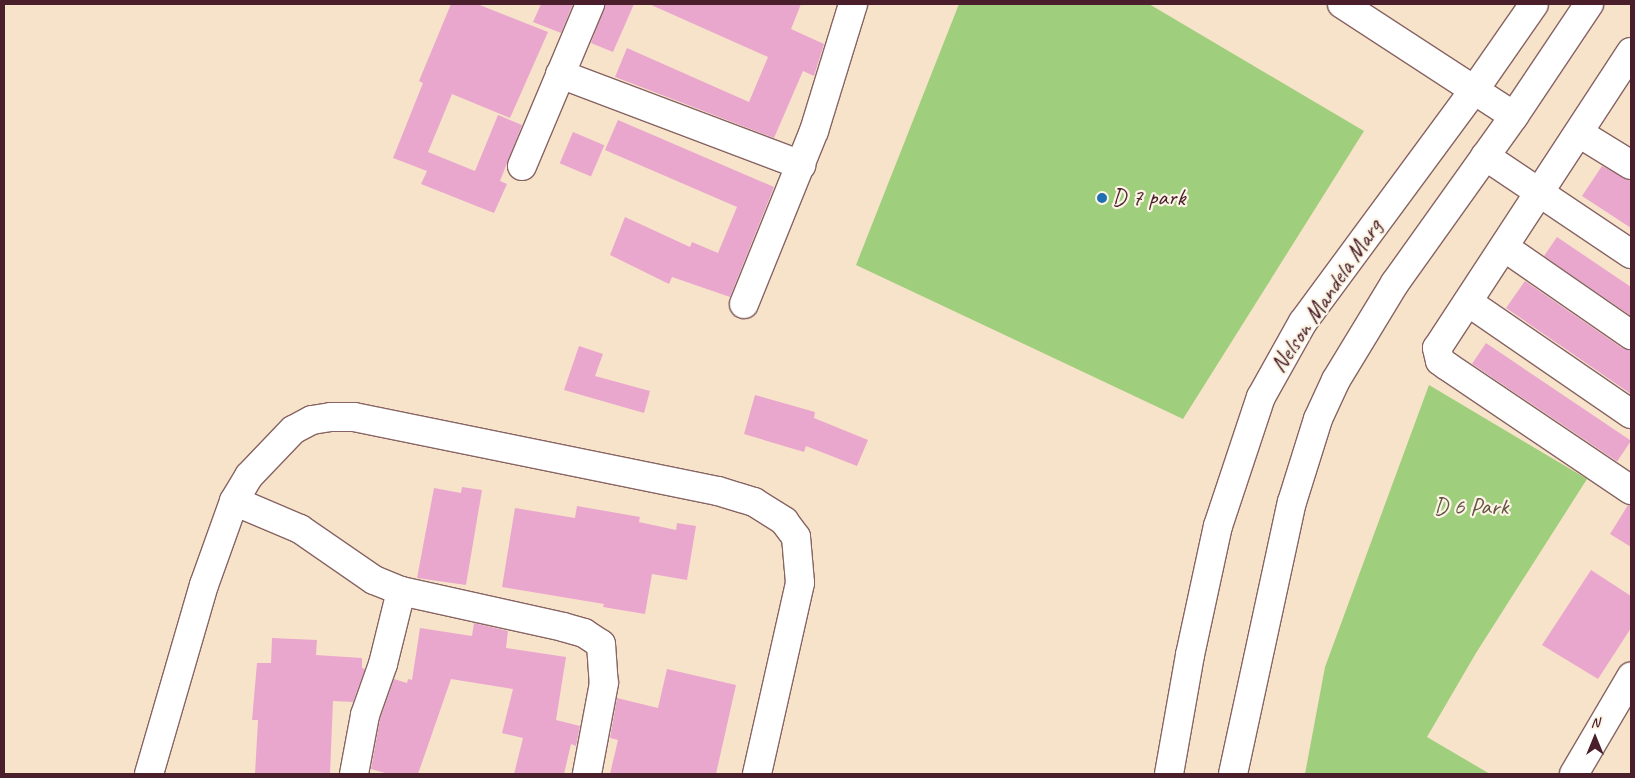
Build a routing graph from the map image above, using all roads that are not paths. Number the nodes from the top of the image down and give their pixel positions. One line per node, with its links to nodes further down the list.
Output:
1 (590, 4): 7 (street)
2 (852, 4): 12 (street)
3 (1342, 4): 8 (street)
4 (1534, 4): 8 (street, Nelson Mandela Marg)
5 (1588, 4): 9 (street, Nelson Mandela Marg)
6 (1631, 52): 10 (street)
7 (560, 74): 12 (street); 14 (street)
8 (1475, 89): 9 (street); 30 (street, Nelson Mandela Marg)
9 (1514, 116): 11 (street, Nelson Mandela Marg)
10 (1579, 133): 13 (street); 15 (street)
11 (1485, 156): 15 (street); 31 (street, Nelson Mandela Marg)
12 (801, 165): 19 (street)
13 (1631, 165)
14 (522, 166)
15 (1539, 194): 16 (street); 17 (street)
16 (1504, 247): 18 (street); 20 (street)
17 (1631, 254)
18 (1468, 302): 21 (street); 22 (street)
19 (744, 304)
20 (1631, 335)
21 (1631, 414)
22 (1631, 490)
23 (234, 501): 24 (street); 26 (street); 29 (street)
24 (402, 591): 27 (street); 28 (street)
25 (1631, 677): 32 (street)
26 (149, 774)
27 (354, 774)
28 (587, 774)
29 (757, 774)
30 (1169, 774)
31 (1233, 774)
32 (1574, 774)

